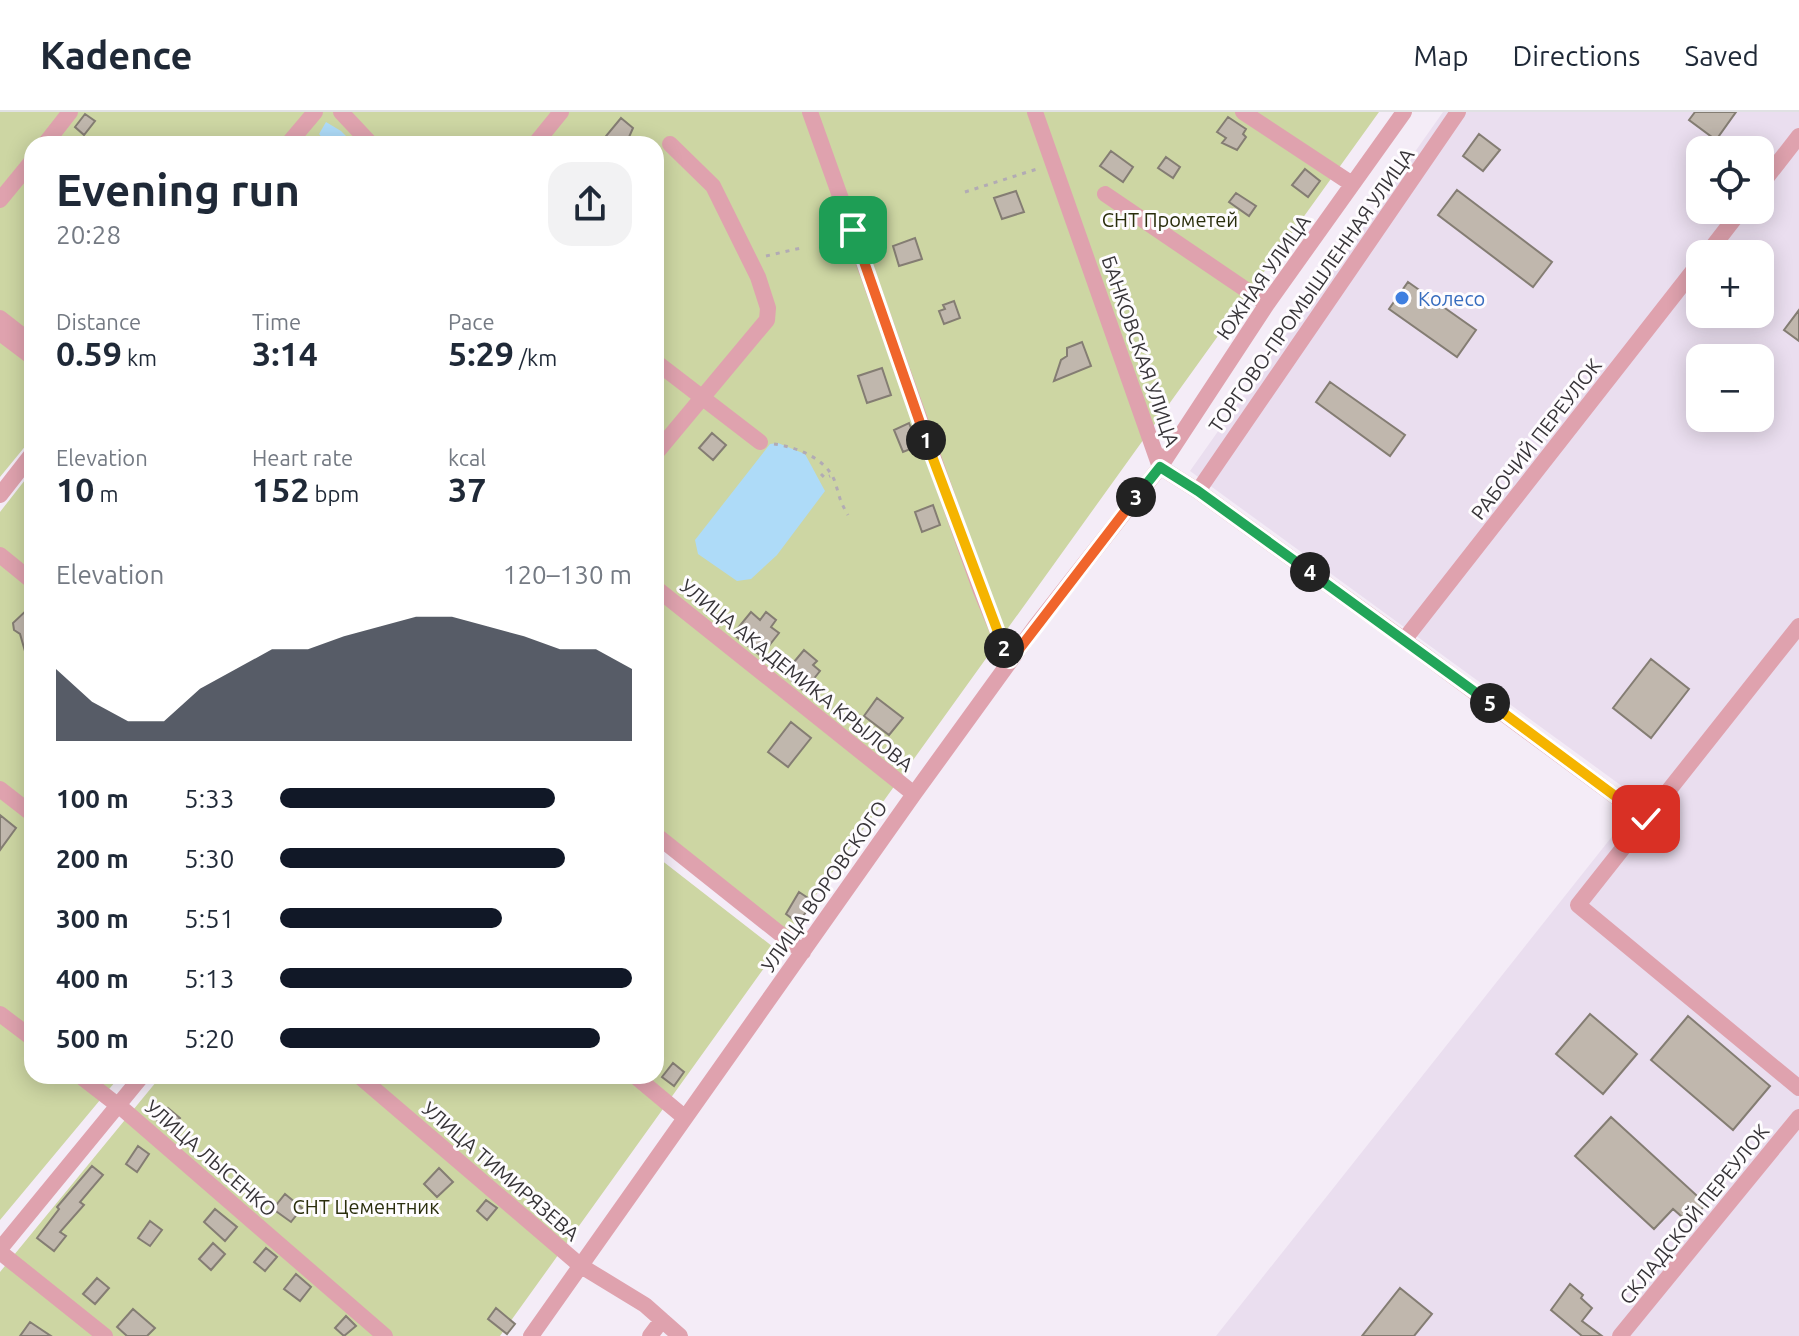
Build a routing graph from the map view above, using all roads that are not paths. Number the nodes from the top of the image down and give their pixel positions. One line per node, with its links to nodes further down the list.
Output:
1 (70, 112): 10 (street)
2 (315, 112): 11 (street)
3 (341, 112): 12 (street)
4 (561, 112): 13 (street)
5 (810, 112): 42 (street)
6 (1035, 112): 34 (street, БАНКОВСКАЯ УЛИЦА)
7 (1243, 112): 18 (street)
8 (1404, 112): 18 (street, ЮЖНАЯ УЛИЦА)
9 (1458, 112): 35 (street, ТОРГОВО-ПРОМЫШЛЕННАЯ УЛИЦА)
10 (51, 136)
11 (295, 136)
12 (364, 136)
13 (542, 136)
14 (1799, 136): 16 (street)
15 (670, 144): 30 (street)
16 (1774, 168)
17 (24, 171): 20 (street)
18 (1352, 184): 24 (street, ЮЖНАЯ УЛИЦА)
19 (1105, 194): 24 (street)
20 (0, 200)
21 (1730, 224): 22 (street)
22 (1718, 240)
23 (1686, 280): 41 (street, РАБОЧИЙ ПЕРЕУЛОК)
24 (1267, 304): 34 (street, ЮЖНАЯ УЛИЦА)
25 (0, 318): 27 (street)
26 (0, 333): 28 (street)
27 (24, 337)
28 (24, 351)
29 (664, 368): 30 (street)
30 (702, 396): 31 (street); 32 (street)
31 (664, 443)
32 (765, 443)
33 (24, 464): 36 (street)
34 (1160, 467): 35 (street); 42 (street, УЛИЦА ВОРОВСКОГО)
35 (1198, 491): 41 (street)
36 (0, 495)
37 (0, 555): 38 (street)
38 (24, 574)
39 (664, 594): 44 (street, УЛИЦА АКАДЕМИКА КРЫЛОВА)
40 (1799, 626): 46 (street)
41 (1404, 640): 46 (street)
42 (1010, 661): 44 (street, УЛИЦА ВОРОВСКОГО)
43 (0, 789): 45 (street)
44 (914, 794): 48 (street, УЛИЦА ВОРОВСКОГО)
45 (24, 808)
46 (1646, 819): 55 (street)
47 (664, 841): 48 (street)
48 (803, 952): 57 (street, УЛИЦА ВОРОВСКОГО)
49 (0, 1014): 50 (street)
50 (24, 1032)
51 (90, 1084): 56 (street, УЛИЦА ЛЫСЕНКО)
52 (136, 1084): 56 (street)
53 (368, 1084): 60 (street, УЛИЦА ТИМИРЯЗЕВА)
54 (645, 1084): 57 (street)
55 (1799, 1088)
56 (119, 1106): 59 (street); 63 (street, УЛИЦА ЛЫСЕНКО)
57 (684, 1117): 60 (street, УЛИЦА ВОРОВСКОГО)
58 (1799, 1117): 67 (street, СКЛАДСКОЙ ПЕРЕУЛОК)
59 (0, 1250): 62 (street)
60 (581, 1266): 61 (street, УЛИЦА ТИМИРЯЗЕВА); 64 (street, УЛИЦА ВОРОВСКОГО)
61 (662, 1320): 65 (street); 66 (street, УЛИЦА ТИМИРЯЗЕВА)
62 (105, 1336)
63 (385, 1336)
64 (531, 1336)
65 (650, 1336)
66 (680, 1336)
67 (1620, 1336)

